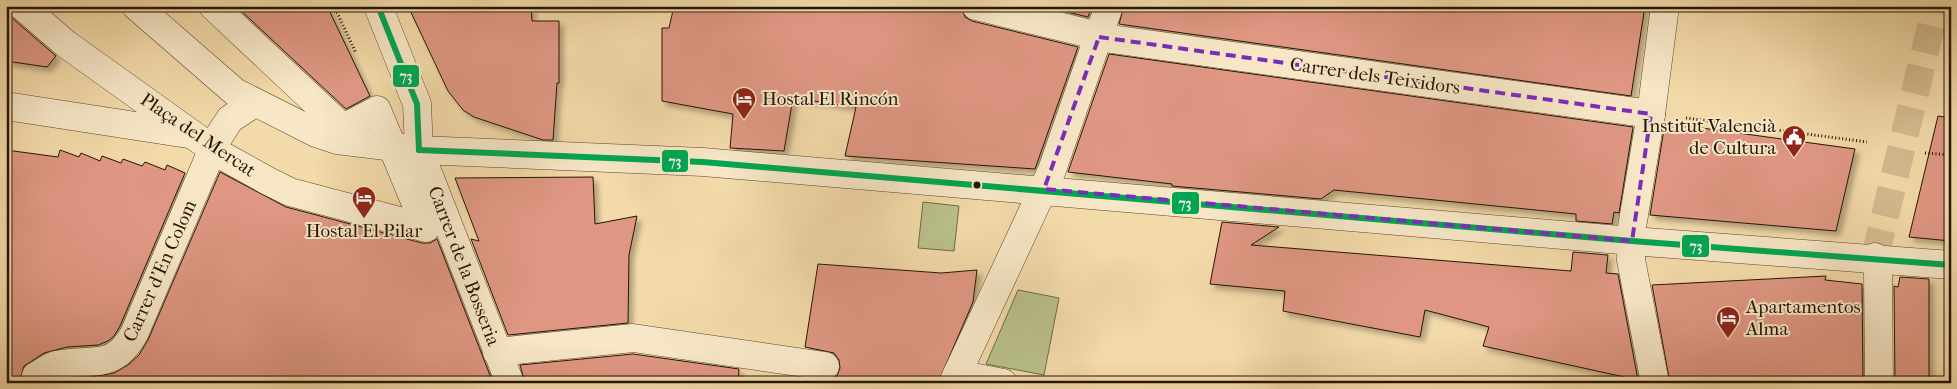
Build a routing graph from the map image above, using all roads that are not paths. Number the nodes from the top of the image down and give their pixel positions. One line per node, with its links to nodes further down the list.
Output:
1 (22, 6): 12 (street, Plaça del Mercat)
2 (136, 6): 10 (street)
3 (213, 6): 13 (street, Plaça del Mercat)
4 (378, 6): 14 (street, Carrer de la Bosseria)
5 (976, 6): 8 (street, Carrer dels Teixidors)
6 (1109, 6): 8 (street)
7 (1665, 6): 11 (street)
8 (1099, 37): 11 (street, Carrer dels Teixidors); 15 (street)
9 (6, 106): 12 (street)
10 (258, 108): 12 (street, Carrer d'En Colom); 13 (street)
11 (1651, 114): 16 (street)
12 (208, 141): 13 (street, Plaça del Mercat); 22 (street, Carrer d'En Colom)
13 (391, 146): 14 (street)
14 (419, 150): 15 (street); 19 (street, Carrer de la Bosseria)
15 (1044, 189): 16 (street); 21 (street)
16 (1632, 242): 17 (street); 25 (street)
17 (1875, 257): 18 (street); 26 (street)
18 (1951, 265)
19 (497, 352): 20 (street); 23 (street, Carrer de la Bosseria)
20 (825, 366)
21 (955, 378): 24 (street)
22 (34, 383)
23 (510, 383)
24 (1003, 383)
25 (1655, 383)
26 (1879, 383)

